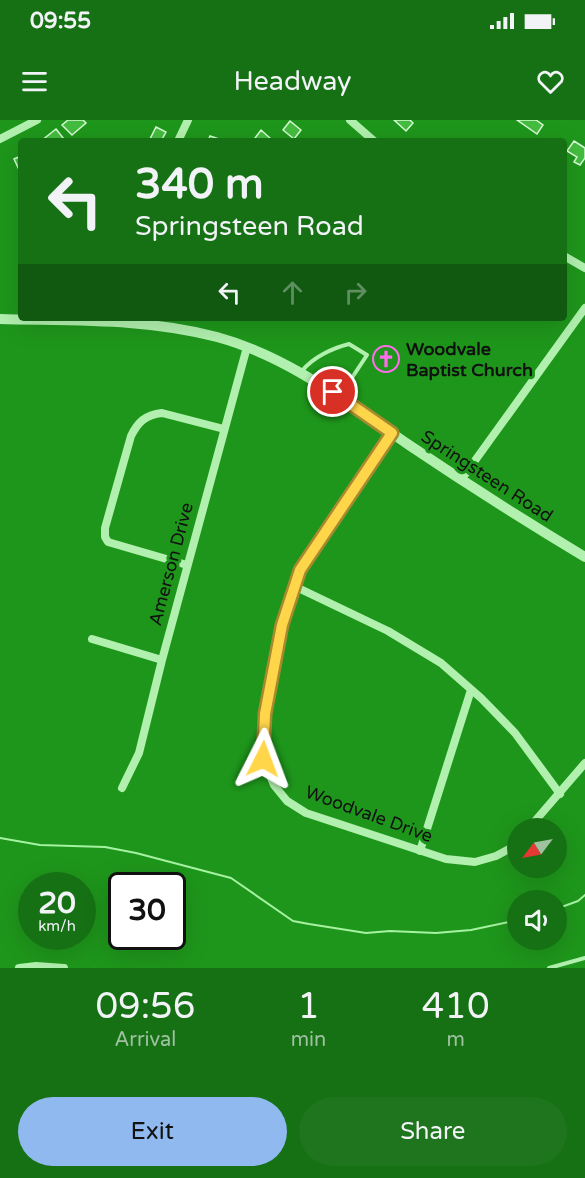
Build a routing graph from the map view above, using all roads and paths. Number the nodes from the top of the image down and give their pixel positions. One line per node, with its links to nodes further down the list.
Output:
1 (38, 120): 6 (street)
2 (188, 120): 4 (street)
3 (350, 120): 5 (street)
4 (179, 138)
5 (371, 138)
6 (0, 139)
7 (567, 258): 8 (street)
8 (585, 268)
9 (585, 308): 18 (street)
10 (0, 319): 11 (street, Springsteen Road)
11 (18, 319)
12 (101, 321): 13 (street, Springsteen Road)
13 (247, 347): 14 (street, Springsteen Road); 16 (street, Amerson Drive)
14 (301, 372): 15 (street, Springsteen Road); 15 (lane)
15 (339, 396): 17 (street, Springsteen Road)
16 (224, 429): 20 (street, Amerson Drive); 20 (street)
17 (392, 433): 18 (street, Springsteen Road); 21 (street, Woodvale Drive)
18 (460, 480): 19 (street, Springsteen Road)
19 (585, 557)
20 (188, 566): 23 (street, Amerson Drive)
21 (294, 586): 24 (street); 30 (street, Woodvale Drive)
22 (92, 639): 23 (street)
23 (162, 660): 26 (street, Amerson Drive)
24 (471, 690): 27 (street); 30 (street)
25 (585, 763): 27 (street)
26 (122, 788)
27 (560, 794): 28 (street)
28 (538, 818)
29 (507, 850): 30 (street, Woodvale Drive)
30 (420, 851)
31 (585, 958): 34 (lane)
32 (19, 968): 33 (street)
33 (64, 968)
34 (549, 968)

